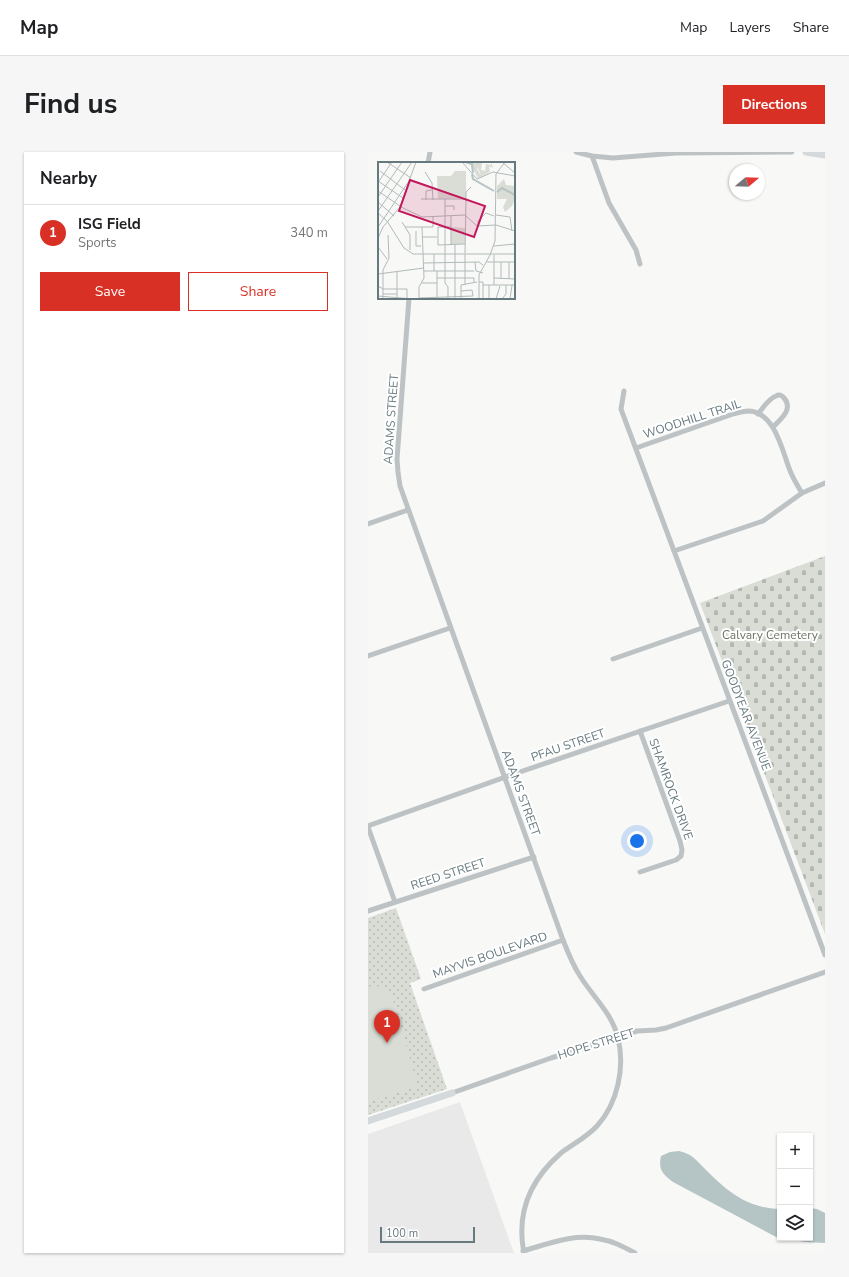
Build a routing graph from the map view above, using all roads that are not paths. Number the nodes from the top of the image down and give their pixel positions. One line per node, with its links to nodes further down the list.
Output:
1 (430, 152): 8 (street)
2 (576, 152): 6 (street)
3 (792, 152): 5 (street)
4 (806, 152): 7 (street)
5 (676, 153): 6 (street)
6 (592, 156): 9 (street)
7 (825, 156)
8 (428, 162)
9 (640, 264)
10 (409, 299): 17 (street, ADAMS STREET)
11 (624, 390): 14 (street, GOODYEAR AVENUE)
12 (758, 414): 13 (street, WOODHILL TRAIL); 13 (street); 14 (street, WOODHILL TRAIL)
13 (773, 427): 16 (street, WOODHILL TRAIL)
14 (636, 448): 19 (street, GOODYEAR AVENUE)
15 (825, 483): 16 (street)
16 (802, 493): 19 (street)
17 (408, 510): 18 (street); 20 (street, ADAMS STREET)
18 (368, 524)
19 (674, 551): 21 (street, GOODYEAR AVENUE)
20 (450, 628): 22 (street); 26 (street, ADAMS STREET)
21 (702, 628): 23 (street); 24 (street, GOODYEAR AVENUE)
22 (368, 656)
23 (613, 659)
24 (729, 701): 25 (street, PFAU STREET); 33 (street, GOODYEAR AVENUE)
25 (640, 732): 26 (street, PFAU STREET); 29 (street, SHAMROCK DRIVE)
26 (505, 778): 27 (street, PFAU STREET); 28 (street, ADAMS STREET)
27 (368, 826): 30 (street)
28 (534, 856): 30 (street, REED STREET); 32 (street, ADAMS STREET)
29 (640, 872)
30 (395, 902): 31 (street, REED STREET)
31 (368, 910)
32 (563, 940): 35 (street, MAYVIS BOULEVARD); 36 (street, ADAMS STREET)
33 (825, 955)
34 (825, 972): 36 (street, HOPE STREET)
35 (424, 989)
36 (618, 1037): 37 (street, HOPE STREET); 39 (street, ADAMS STREET)
37 (452, 1093): 38 (street, HOPE STREET)
38 (368, 1121)
39 (524, 1252): 40 (street)
40 (635, 1253)

